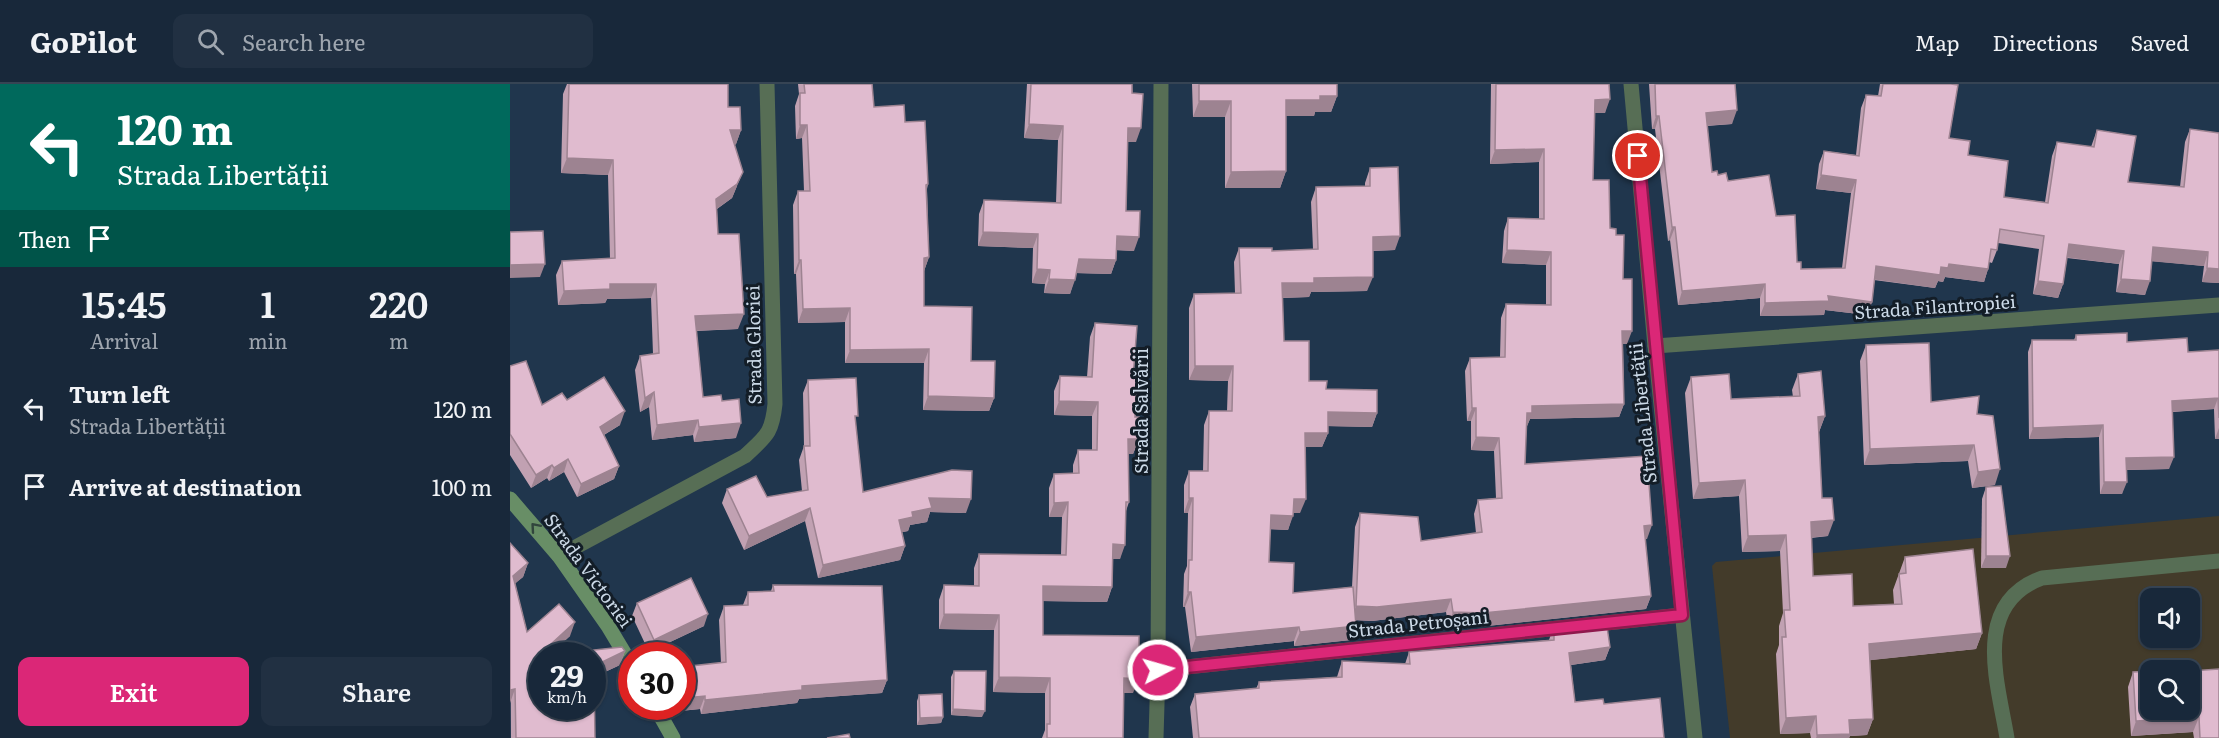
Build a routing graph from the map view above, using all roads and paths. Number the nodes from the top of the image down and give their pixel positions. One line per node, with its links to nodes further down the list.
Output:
1 (766, 84): 7 (street, Strada Gloriei)
2 (1161, 84): 11 (street, Strada Salvării)
3 (1631, 84): 5 (street, Strada Libertății)
4 (2219, 305): 5 (street, Strada Filantropiei)
5 (1655, 346): 9 (street, Strada Libertății)
6 (510, 499): 7 (street, Strada Victoriei, one-way to 6)
7 (559, 556): 10 (street, Strada Victoriei)
8 (2219, 561): 16 (street)
9 (1682, 615): 11 (street, Strada Petroșani); 15 (street, Strada Libertății)
10 (618, 643)
11 (1158, 670): 14 (street, Strada Salvării)
12 (663, 720): 13 (street)
13 (673, 738)
14 (1156, 738)
15 (1695, 738)
16 (2007, 738)

